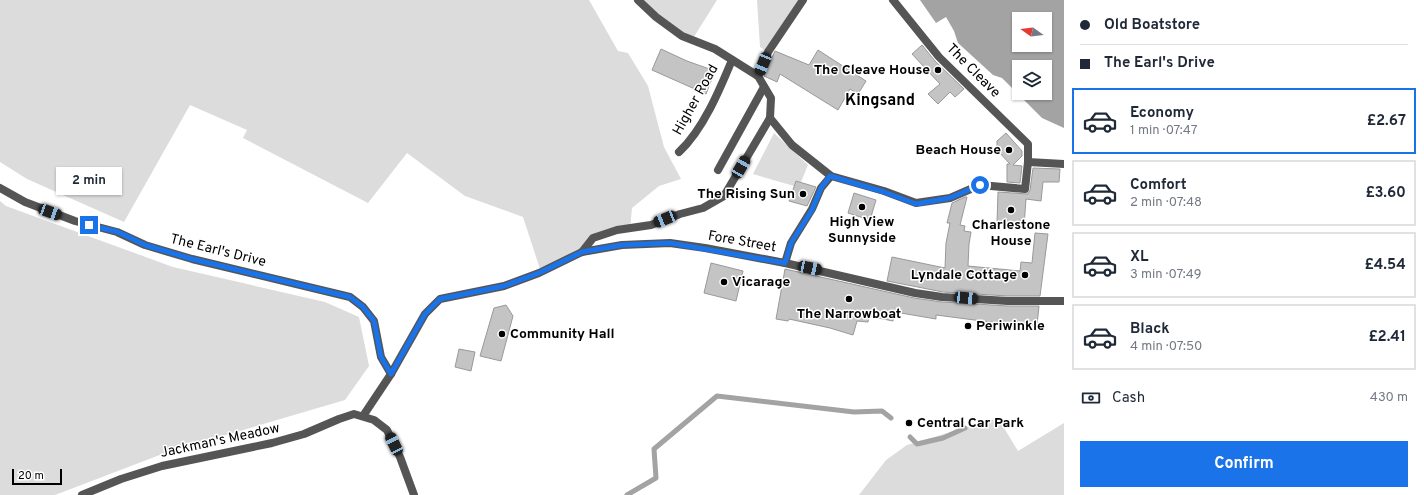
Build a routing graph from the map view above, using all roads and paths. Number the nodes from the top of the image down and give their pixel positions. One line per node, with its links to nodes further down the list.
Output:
1 (638, 0): 4 (street)
2 (802, 0): 5 (street)
3 (893, 0): 9 (street, The Cleave)
4 (732, 60): 5 (street); 8 (street, Higher Road)
5 (758, 76): 6 (street)
6 (764, 87): 7 (street); 11 (street)
7 (770, 118): 12 (street); 14 (street)
8 (679, 152)
9 (1028, 162): 10 (street); 12 (street, The Cleave)
10 (1064, 164)
11 (718, 170)
12 (830, 176): 15 (street)
13 (0, 188): 17 (street, The Earl's Drive)
14 (582, 252): 15 (street, Fore Street); 17 (street, Fore Street)
15 (785, 263): 16 (street, Fore Street)
16 (1064, 300)
17 (391, 374): 18 (street, Fore Street)
18 (363, 416): 19 (street, Jackman's Meadow); 20 (street)
19 (82, 495)
20 (414, 495)

